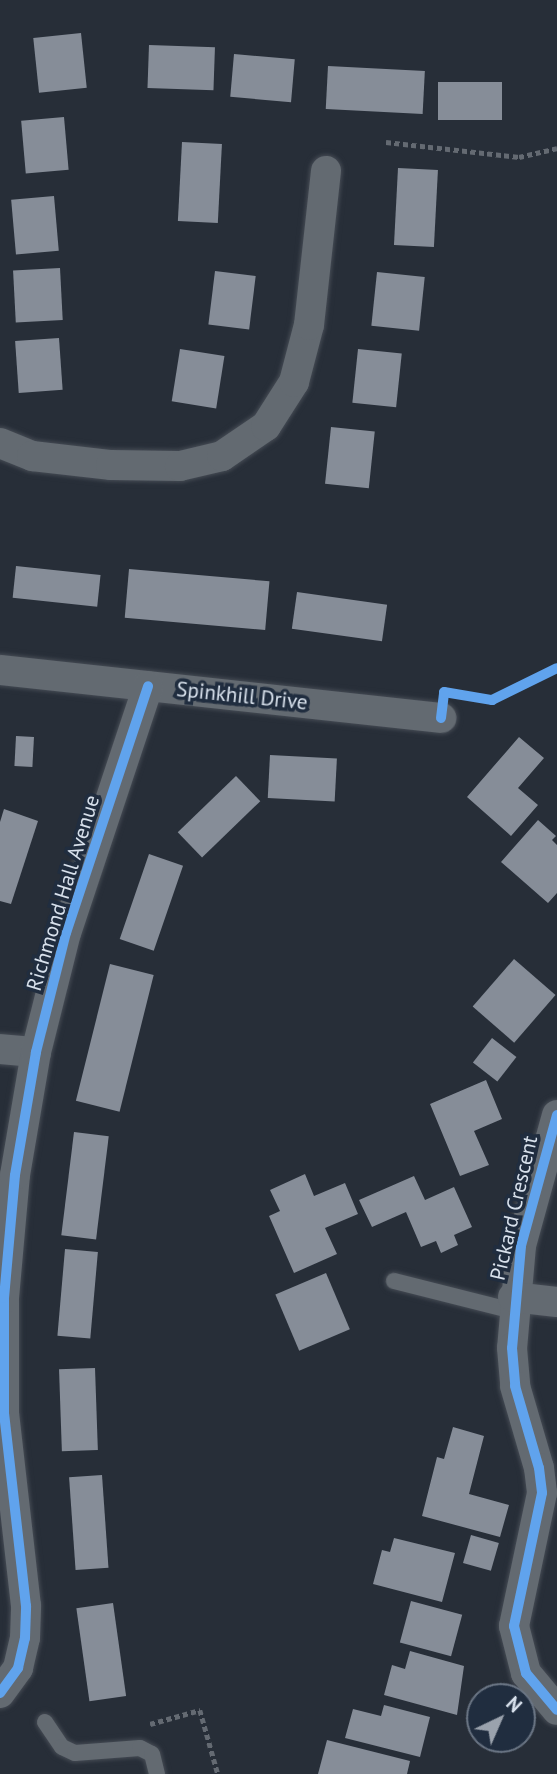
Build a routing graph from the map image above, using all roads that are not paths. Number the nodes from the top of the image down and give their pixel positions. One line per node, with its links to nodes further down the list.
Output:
1 (326, 171): 2 (street)
2 (0, 443)
3 (0, 670): 4 (street, Spinkhill Drive)
4 (148, 686): 5 (street, Spinkhill Drive); 7 (street, Richmond Hall Avenue)
5 (441, 718)
6 (0, 1049): 7 (street)
7 (36, 1052): 12 (street, Richmond Hall Avenue)
8 (557, 1115): 11 (street, Pickard Crescent)
9 (394, 1280): 11 (lane)
10 (557, 1302): 11 (street, Pickard Crescent)
11 (513, 1304): 13 (street, Pickard Crescent)
12 (0, 1693)
13 (557, 1710)
14 (45, 1722): 15 (lane)
15 (156, 1774)

